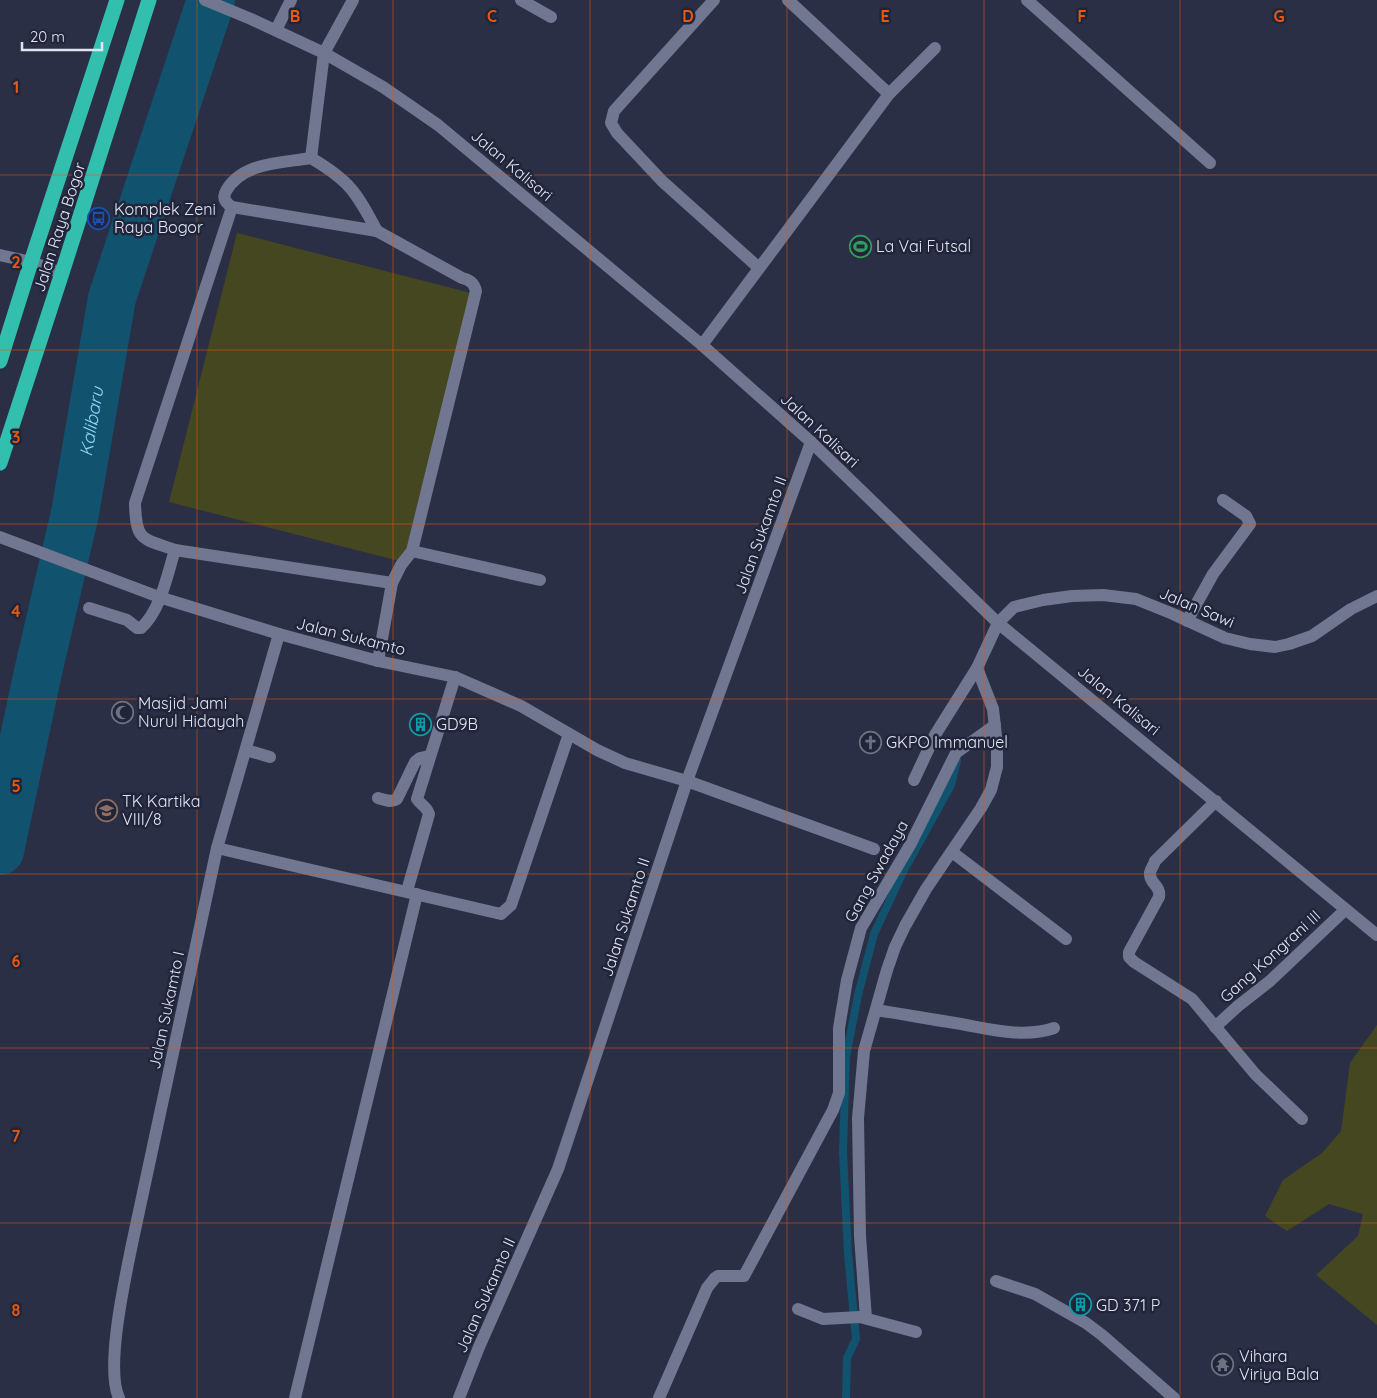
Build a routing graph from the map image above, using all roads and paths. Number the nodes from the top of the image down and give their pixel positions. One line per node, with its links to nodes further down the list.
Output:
1 (117, 0): 20 (highway, Jalan Raya Bogor)
2 (149, 0): 22 (highway, Jalan Raya Bogor)
3 (205, 0): 11 (street, Jalan Kalisari)
4 (291, 0): 11 (street)
5 (353, 0): 13 (street)
6 (521, 0): 10 (street)
7 (714, 0): 21 (street)
8 (788, 0): 14 (street)
9 (1027, 0): 16 (street)
10 (551, 17)
11 (276, 30): 13 (street, Jalan Kalisari)
12 (935, 48): 14 (street)
13 (324, 53): 15 (street); 23 (street, Jalan Kalisari)
14 (889, 94): 21 (street)
15 (311, 158): 17 (street); 18 (street)
16 (1210, 163)
17 (232, 206): 18 (street); 29 (street)
18 (377, 231): 30 (street)
19 (0, 256): 20 (street)
20 (31, 262): 22 (street); 24 (highway, Jalan Raya Bogor)
21 (759, 268): 23 (street)
22 (62, 273): 26 (highway, Jalan Raya Bogor)
23 (702, 345): 25 (street, Jalan Kalisari)
24 (1, 352)
25 (812, 442): 37 (street, Jalan Kalisari); 48 (street, Jalan Sukamto II)
26 (0, 463)
27 (1223, 500): 36 (street)
28 (0, 537): 34 (street, Jalan Sukamto)
29 (175, 550): 32 (street); 34 (street)
30 (412, 550): 31 (street); 32 (street)
31 (540, 580)
32 (392, 583): 39 (street)
33 (1377, 596): 36 (street, Jalan Sawi)
34 (159, 597): 35 (street); 38 (street, Jalan Sukamto)
35 (89, 608)
36 (1187, 621): 37 (street, Jalan Sawi)
37 (1002, 626): 40 (street); 50 (street, Jalan Kalisari)
38 (279, 634): 39 (street, Jalan Sukamto); 44 (street, Jalan Sukamto I)
39 (378, 661): 41 (street, Jalan Sukamto)
40 (977, 668): 42 (street); 47 (street)
41 (455, 677): 43 (street, Jalan Sukamto); 45 (street)
42 (995, 725): 53 (street); 69 (street, Gang Swadaya)
43 (569, 734): 48 (street, Jalan Sukamto); 54 (street)
44 (246, 750): 46 (street); 51 (street, Jalan Sukamto I)
45 (429, 756): 49 (street); 54 (street)
46 (270, 757)
47 (914, 780)
48 (687, 781): 52 (street, Jalan Sukamto); 68 (street, Jalan Sukamto II)
49 (378, 798)
50 (1216, 802): 55 (street, Jalan Kalisari); 59 (street)
51 (217, 848): 54 (street); 66 (street, Jalan Sukamto I)
52 (874, 849)
53 (952, 852): 57 (street); 58 (street)
54 (412, 893): 67 (street)
55 (1345, 910): 56 (street, Jalan Kalisari); 59 (street, Gang Kongrani III)
56 (1377, 935)
57 (1066, 939)
58 (876, 1010): 60 (street); 64 (street)
59 (1215, 1027): 61 (street)
60 (1054, 1028)
61 (1302, 1119)
62 (996, 1281): 70 (street)
63 (798, 1309): 64 (street)
64 (858, 1317): 65 (street)
65 (916, 1332)
66 (119, 1398)
67 (295, 1398)
68 (459, 1398)
69 (659, 1398)
70 (1174, 1398)

